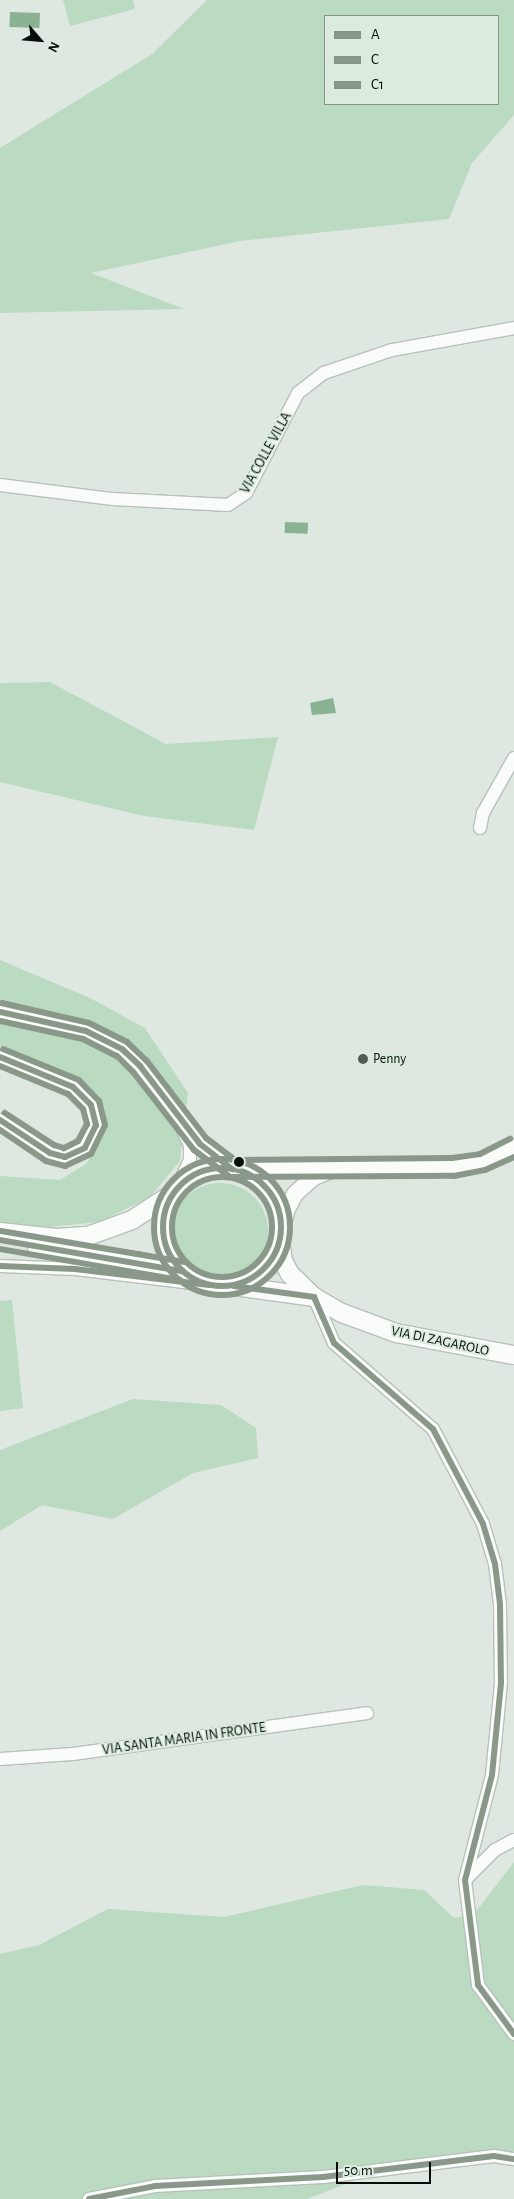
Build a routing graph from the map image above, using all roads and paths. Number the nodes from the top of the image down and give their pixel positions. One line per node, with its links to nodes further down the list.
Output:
1 (514, 328): 2 (street, VIA COLLE VILLA)
2 (0, 485)
3 (514, 758): 4 (street)
4 (480, 828)
5 (0, 1012): 7 (street)
6 (0, 1057): 8 (street)
7 (172, 1111): 11 (street); 12 (street)
8 (0, 1120)
9 (514, 1147): 10 (street)
10 (338, 1168): 11 (street); 15 (street)
11 (232, 1169): 12 (main road); 15 (main road)
12 (175, 1192): 13 (main road); 17 (main road)
13 (0, 1232)
14 (0, 1240): 17 (main road)
15 (280, 1240): 19 (main road); 20 (main road, VIA DI ZAGAROLO)
16 (0, 1266): 18 (street)
17 (182, 1271): 18 (main road)
18 (209, 1285): 19 (main road)
19 (234, 1286): 20 (main road, VIA DI ZAGAROLO)
20 (314, 1297): 21 (main road, VIA DI ZAGAROLO); 25 (street)
21 (514, 1355)
22 (367, 1713): 23 (street, VIA SANTA MARIA IN FRONTE)
23 (0, 1759)
24 (514, 1840): 25 (street)
25 (465, 1880): 26 (street)
26 (514, 2034)
27 (514, 2159): 28 (street)
28 (89, 2199)

